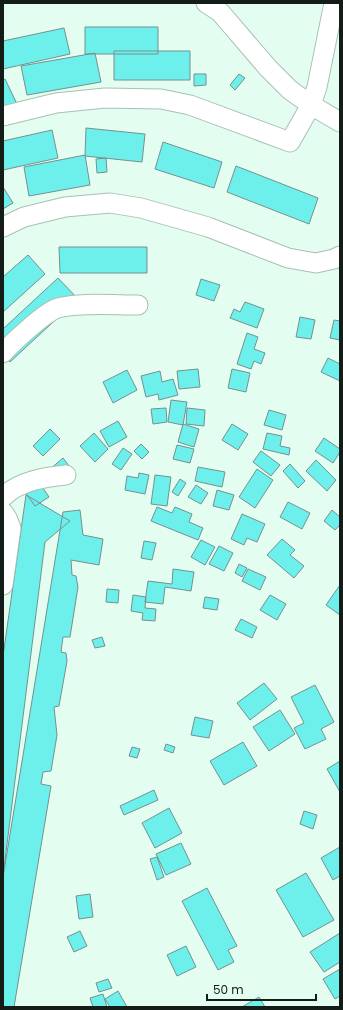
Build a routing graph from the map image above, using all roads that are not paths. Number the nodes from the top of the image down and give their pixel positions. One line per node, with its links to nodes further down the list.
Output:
1 (206, 3): 3 (street)
2 (334, 3): 3 (street)
3 (311, 105): 4 (street); 5 (street)
4 (3, 116)
5 (340, 122)
6 (3, 227): 7 (street)
7 (340, 256)
8 (138, 305): 9 (street)
9 (3, 353)
10 (66, 475): 11 (street)
11 (3, 497)
12 (3, 512): 13 (street)
13 (3, 585)

